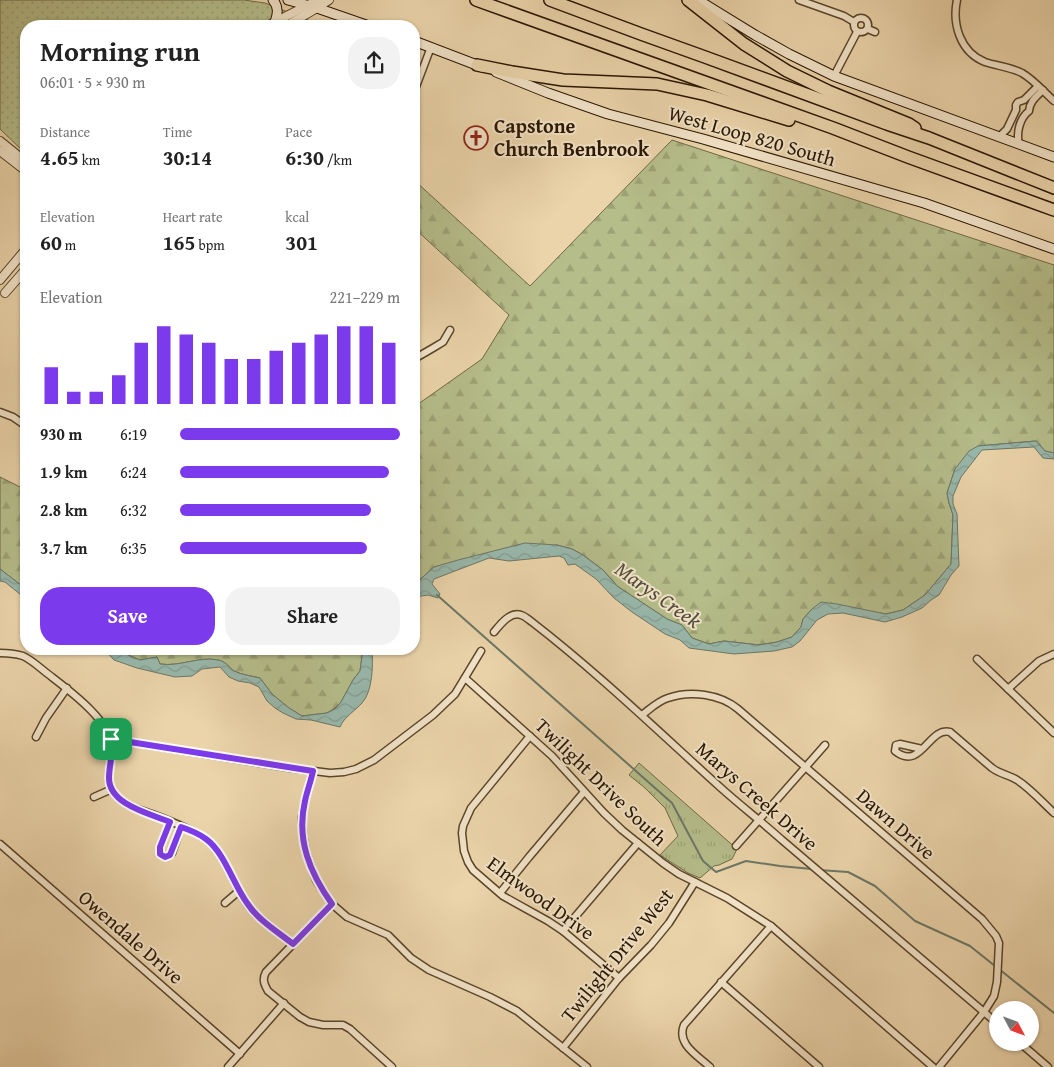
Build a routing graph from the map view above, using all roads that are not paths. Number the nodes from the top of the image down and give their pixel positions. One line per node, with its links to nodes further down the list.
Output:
1 (273, 0): 12 (main road)
2 (288, 0): 11 (main road)
3 (329, 0): 10 (street)
4 (476, 0): 30 (highway)
5 (550, 0): 32 (highway)
6 (688, 0): 32 (highway)
7 (698, 0): 24 (main road)
8 (800, 0): 16 (street)
9 (958, 0): 25 (street)
10 (318, 4): 11 (main road); 14 (street); 15 (main road)
11 (307, 6): 13 (street)
12 (273, 20)
13 (279, 20)
14 (295, 20)
15 (355, 20)
16 (854, 22): 17 (street); 18 (street)
17 (868, 29): 18 (street); 19 (street)
18 (857, 32): 24 (street)
19 (874, 32)
20 (420, 44): 21 (main road, West Loop 820 South)
21 (431, 47): 22 (main road, West Loop 820 South); 23 (street)
22 (477, 65): 30 (highway); 41 (main road, West Loop 820 South)
23 (420, 76)
24 (834, 76): 31 (main road)
25 (1040, 88): 26 (street); 27 (street)
26 (1054, 102)
27 (1026, 103): 28 (street); 29 (street)
28 (1016, 110): 29 (street); 31 (street)
29 (1024, 114): 34 (street)
30 (833, 128): 40 (highway)
31 (1000, 136): 34 (main road)
32 (929, 138): 39 (highway)
33 (0, 141): 36 (street)
34 (1019, 144): 37 (main road)
35 (0, 151): 38 (street)
36 (20, 157)
37 (1054, 157)
38 (20, 166)
39 (1054, 188)
40 (1054, 210)
41 (1054, 249)
42 (20, 256): 44 (street)
43 (20, 276): 45 (street)
44 (0, 280)
45 (2, 296)
46 (450, 330): 47 (street)
47 (420, 356)
48 (0, 412): 49 (street)
49 (20, 422)
50 (494, 632): 58 (street, Marys Creek Drive)
51 (481, 651): 55 (street)
52 (0, 653): 56 (street)
53 (1054, 654): 57 (street)
54 (977, 659): 57 (street)
55 (465, 678): 61 (street, Twilight Drive South); 66 (street)
56 (67, 688): 60 (street); 62 (street)
57 (1008, 688): 59 (street)
58 (642, 715): 65 (street, Dawn Drive); 71 (street, Marys Creek Drive)
59 (1054, 733)
60 (36, 736)
61 (530, 736): 68 (street, Twilight Drive South); 79 (street, Elmwood Drive)
62 (111, 739): 66 (street); 67 (street)
63 (825, 745): 65 (street)
64 (922, 749): 70 (street)
65 (805, 768): 71 (street); 88 (street, Dawn Drive)
66 (313, 771): 81 (street)
67 (112, 789): 69 (street); 72 (street)
68 (584, 792): 74 (street, Twilight Drive South); 79 (street)
69 (94, 797)
70 (1054, 813)
71 (760, 820): 76 (street); 88 (street, Marys Creek Drive)
72 (170, 822): 73 (street); 73 (street)
73 (181, 827): 78 (street)
74 (638, 843): 77 (street, Twilight Drive South); 83 (street)
75 (0, 844): 92 (street, Owendale Drive)
76 (736, 846)
77 (695, 882): 82 (street, Twilight Drive South); 85 (street, Twilight Drive West)
78 (239, 891): 80 (street); 84 (street)
79 (500, 893): 83 (street, Elmwood Drive)
80 (225, 903)
81 (332, 904): 84 (street); 90 (street)
82 (771, 926): 86 (street); 98 (street, Twilight Drive South)
83 (563, 932): 85 (street, Elmwood Drive)
84 (293, 944): 87 (street)
85 (619, 978): 90 (street, Twilight Drive West)
86 (721, 982): 96 (street); 97 (street)
87 (284, 1003): 92 (street); 94 (street)
88 (984, 1012): 89 (street, Marys Creek Drive); 99 (street, Dawn Drive)
89 (989, 1016)
90 (563, 1048): 95 (street)
91 (1029, 1051): 100 (street)
92 (240, 1054): 93 (street)
93 (228, 1067)
94 (392, 1067)
95 (587, 1067)
96 (710, 1067)
97 (819, 1067)
98 (933, 1067)
99 (939, 1067)
100 (1048, 1067)

